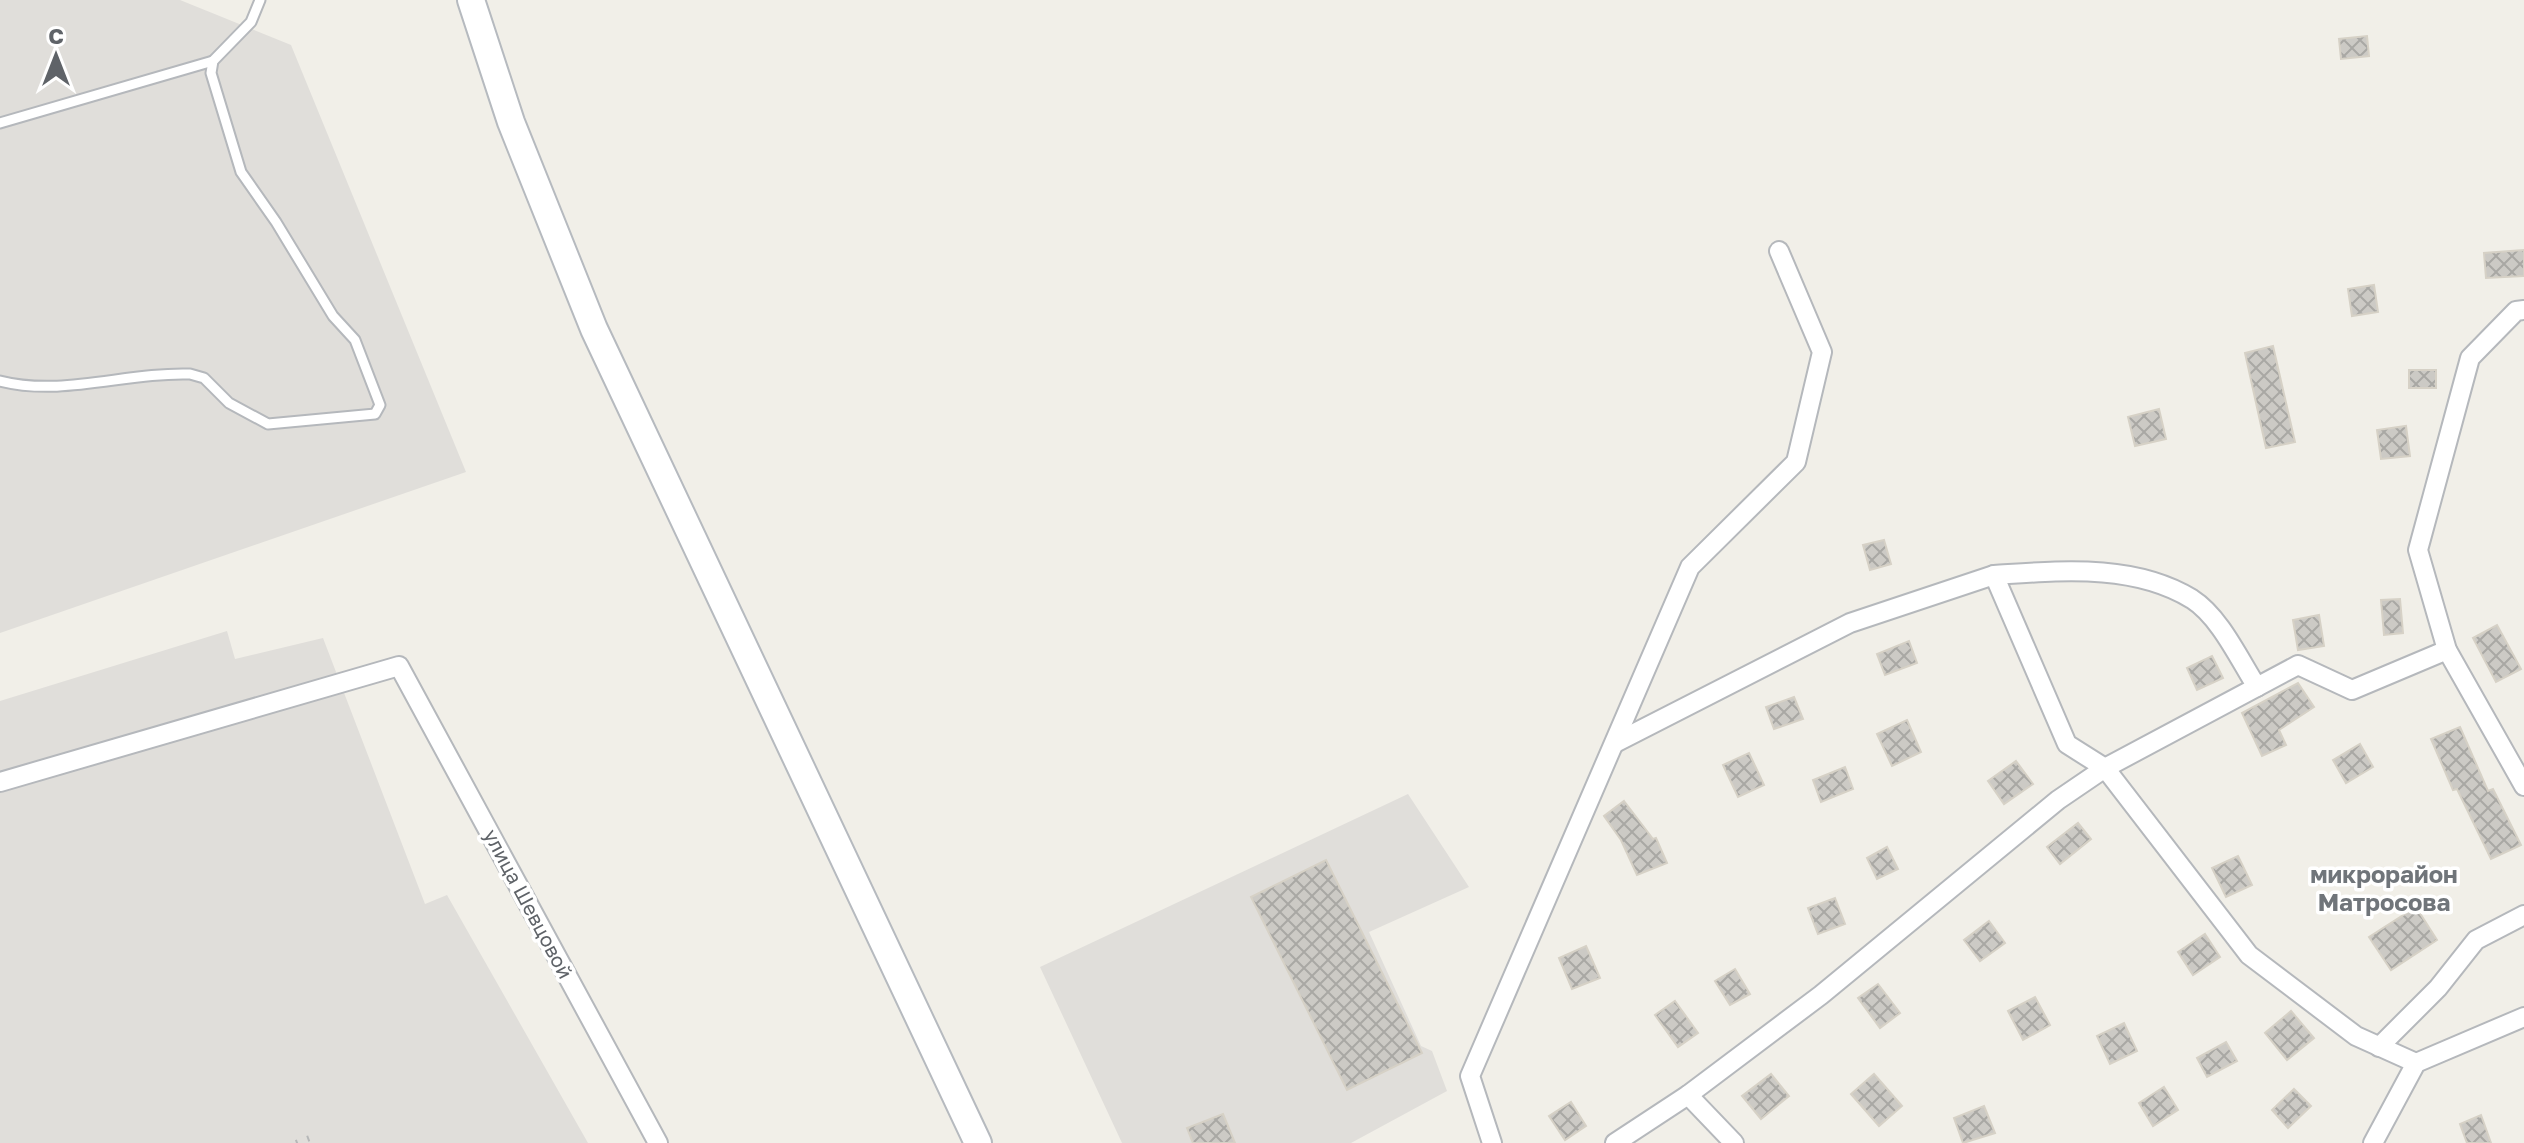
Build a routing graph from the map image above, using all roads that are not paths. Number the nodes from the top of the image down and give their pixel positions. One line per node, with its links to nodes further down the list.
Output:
1 (260, 0): 3 (lane)
2 (471, 0): 21 (main road)
3 (213, 61): 4 (lane); 7 (lane)
4 (0, 123)
5 (1779, 251): 11 (street)
6 (2524, 310): 9 (street)
7 (0, 381)
8 (1994, 575): 10 (street); 11 (street); 12 (street)
9 (2447, 650): 10 (street); 14 (street)
10 (2257, 687): 12 (street)
11 (1615, 743): 22 (street)
12 (2105, 768): 17 (street); 19 (street)
13 (0, 782): 20 (street, улица Шевцовой)
14 (2524, 786)
15 (2524, 915): 17 (street)
16 (2524, 1017): 18 (street)
17 (2379, 1047): 18 (street)
18 (2416, 1063): 25 (street)
19 (1688, 1095): 23 (street); 24 (street)
20 (658, 1143)
21 (978, 1143)
22 (1492, 1143)
23 (1615, 1143)
24 (1734, 1143)
25 (2373, 1143)

